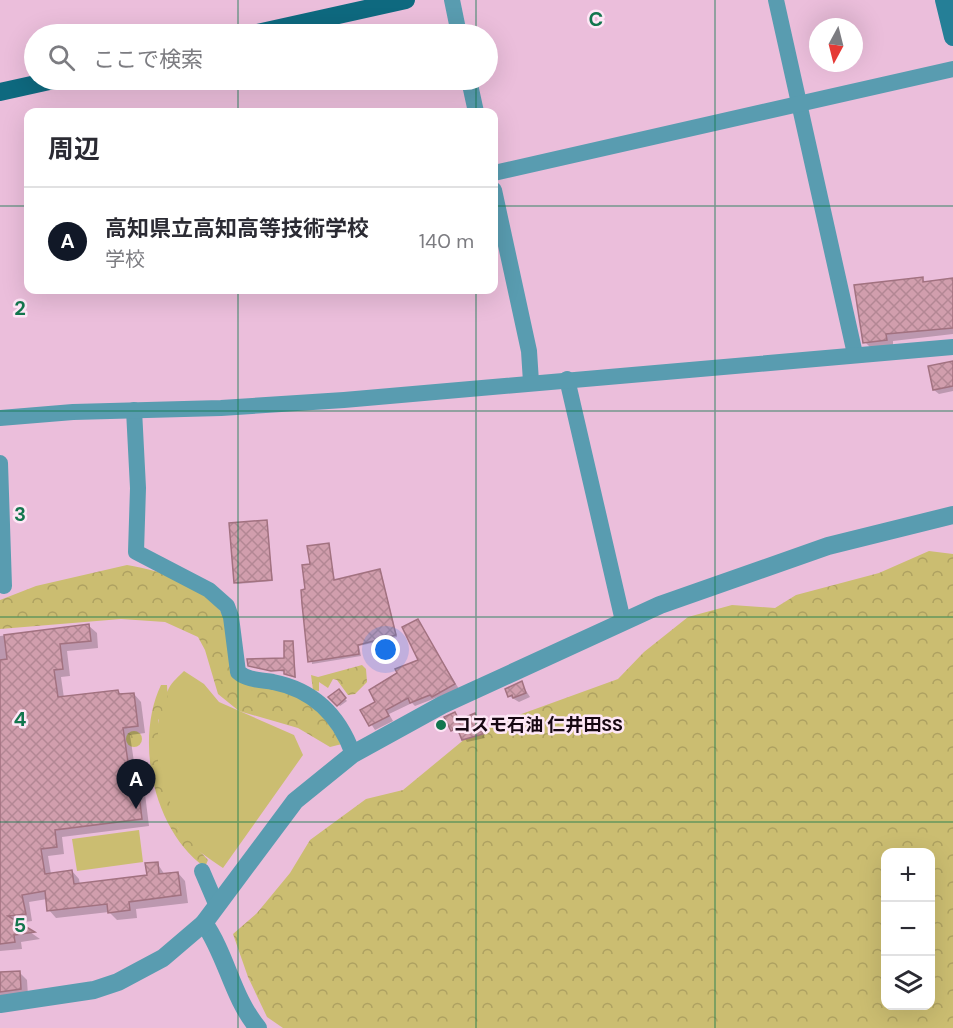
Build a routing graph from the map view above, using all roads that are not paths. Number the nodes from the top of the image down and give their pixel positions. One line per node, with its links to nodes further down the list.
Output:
1 (406, 0): 5 (main road)
2 (452, 0): 6 (street)
3 (776, 0): 12 (street)
4 (944, 0): 7 (main road)
5 (298, 24)
6 (457, 24)
7 (953, 37)
8 (953, 69): 12 (street)
9 (24, 87): 11 (main road)
10 (471, 90): 13 (street)
11 (0, 92)
12 (801, 105): 14 (street); 17 (street)
13 (475, 108)
14 (498, 172)
15 (498, 208): 19 (street)
16 (953, 346): 17 (street)
17 (855, 354): 18 (street)
18 (567, 379): 19 (street); 25 (street)
19 (531, 382): 20 (street)
20 (134, 411): 21 (street); 26 (street)
21 (0, 418)
22 (0, 463): 24 (street)
23 (953, 515): 25 (street)
24 (4, 586)
25 (623, 621): 26 (street)
26 (353, 754): 28 (street)
27 (202, 871): 28 (street)
28 (217, 906): 29 (street)
29 (204, 923): 30 (street); 31 (street)
30 (0, 1004)
31 (258, 1028)

